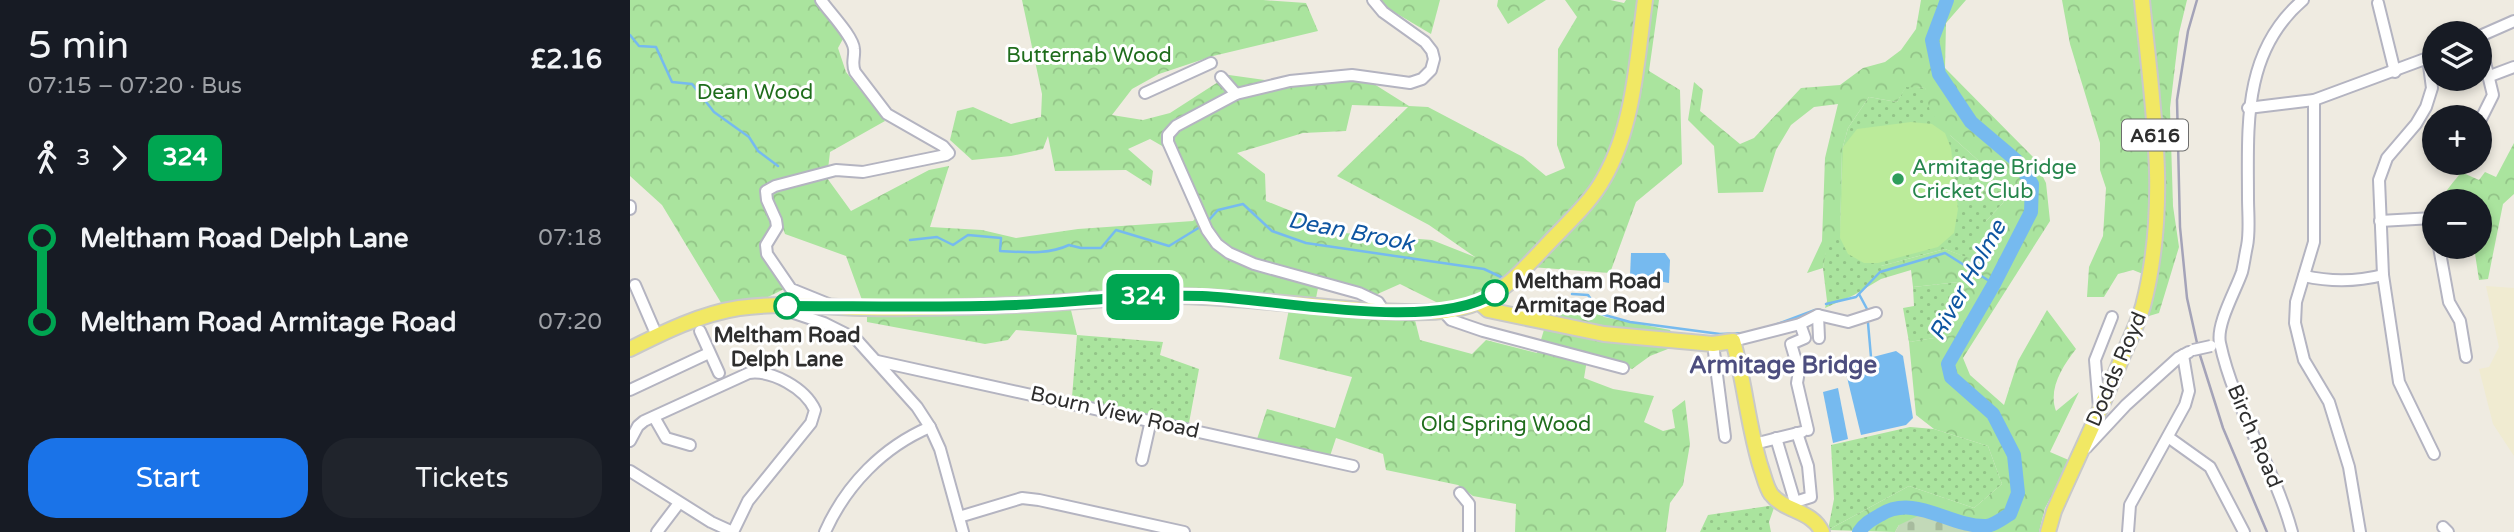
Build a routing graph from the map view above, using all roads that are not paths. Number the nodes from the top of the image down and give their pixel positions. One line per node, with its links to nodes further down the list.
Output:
1 (821, 0): 30 (street)
2 (1373, 0): 18 (street)
3 (1645, 0): 28 (main road)
4 (2142, 0): 51 (main road, Dodds Royd / A616)
5 (2302, 0): 21 (street)
6 (2378, 3): 12 (street)
7 (2514, 21): 8 (street)
8 (2492, 31)
9 (2422, 61): 12 (street)
10 (1211, 63): 17 (street)
11 (2514, 66): 13 (street)
12 (2395, 72): 19 (street)
13 (2492, 75)
14 (1221, 77): 18 (street)
15 (2492, 89): 20 (street)
16 (2431, 91): 23 (street)
17 (1145, 93)
18 (1236, 94): 31 (street)
19 (2314, 100): 21 (street); 26 (street)
20 (2488, 105)
21 (2248, 108): 41 (street)
22 (2422, 219): 23 (street)
23 (2380, 221): 25 (street)
24 (2441, 259): 46 (street)
25 (2384, 275): 26 (street); 62 (street)
26 (2304, 276): 83 (street)
27 (635, 285): 38 (street)
28 (1479, 302): 32 (main road); 42 (main road)
29 (787, 306): 30 (main road); 38 (main road); 47 (street)
30 (829, 306): 31 (main road)
31 (1384, 311): 32 (main road)
32 (1443, 311): 48 (street)
33 (1876, 313): 34 (street)
34 (1818, 315): 36 (street); 39 (street)
35 (2112, 317): 51 (street)
36 (1800, 324): 40 (street); 55 (street)
37 (700, 331): 44 (street)
38 (657, 336): 43 (main road)
39 (1819, 338)
40 (1733, 341): 42 (main road); 60 (main road)
41 (2215, 343): 45 (street, bridge); 82 (street, Birch Road)
42 (1713, 344): 57 (street)
43 (630, 349)
44 (709, 353): 49 (street); 50 (street)
45 (2188, 353): 56 (street); 63 (street)
46 (2466, 357)
47 (877, 361): 53 (street, Bourn View Road); 54 (street)
48 (1623, 368)
49 (719, 373)
50 (630, 390)
51 (2100, 410): 63 (main road, Dodds Royd / A616)
52 (654, 417): 59 (street); 61 (street); 73 (street)
53 (1151, 420): 64 (street); 65 (street, Bourn View Road)
54 (930, 427): 70 (street); 74 (street)
55 (1806, 431): 58 (street); 69 (street)
56 (2168, 437): 71 (street); 81 (street)
57 (1725, 438)
58 (1776, 438): 60 (street); 69 (street)
59 (630, 441)
60 (1754, 444): 69 (main road)
61 (690, 445)
62 (2434, 454)
63 (2079, 455): 79 (main road, A616)
64 (1142, 460)
65 (1353, 466)
66 (630, 471): 68 (street)
67 (1460, 493): 77 (street)
68 (679, 503): 72 (street); 73 (street)
69 (1793, 504): 78 (main road)
70 (959, 517): 75 (street); 76 (street)
71 (2128, 528): 80 (street)
72 (661, 531)
73 (733, 532)
74 (825, 532)
75 (963, 532)
76 (1184, 532)
77 (1469, 532)
78 (1822, 532)
79 (2048, 532)
80 (2138, 532)
81 (2244, 532)
82 (2292, 532)
83 (2360, 532)

